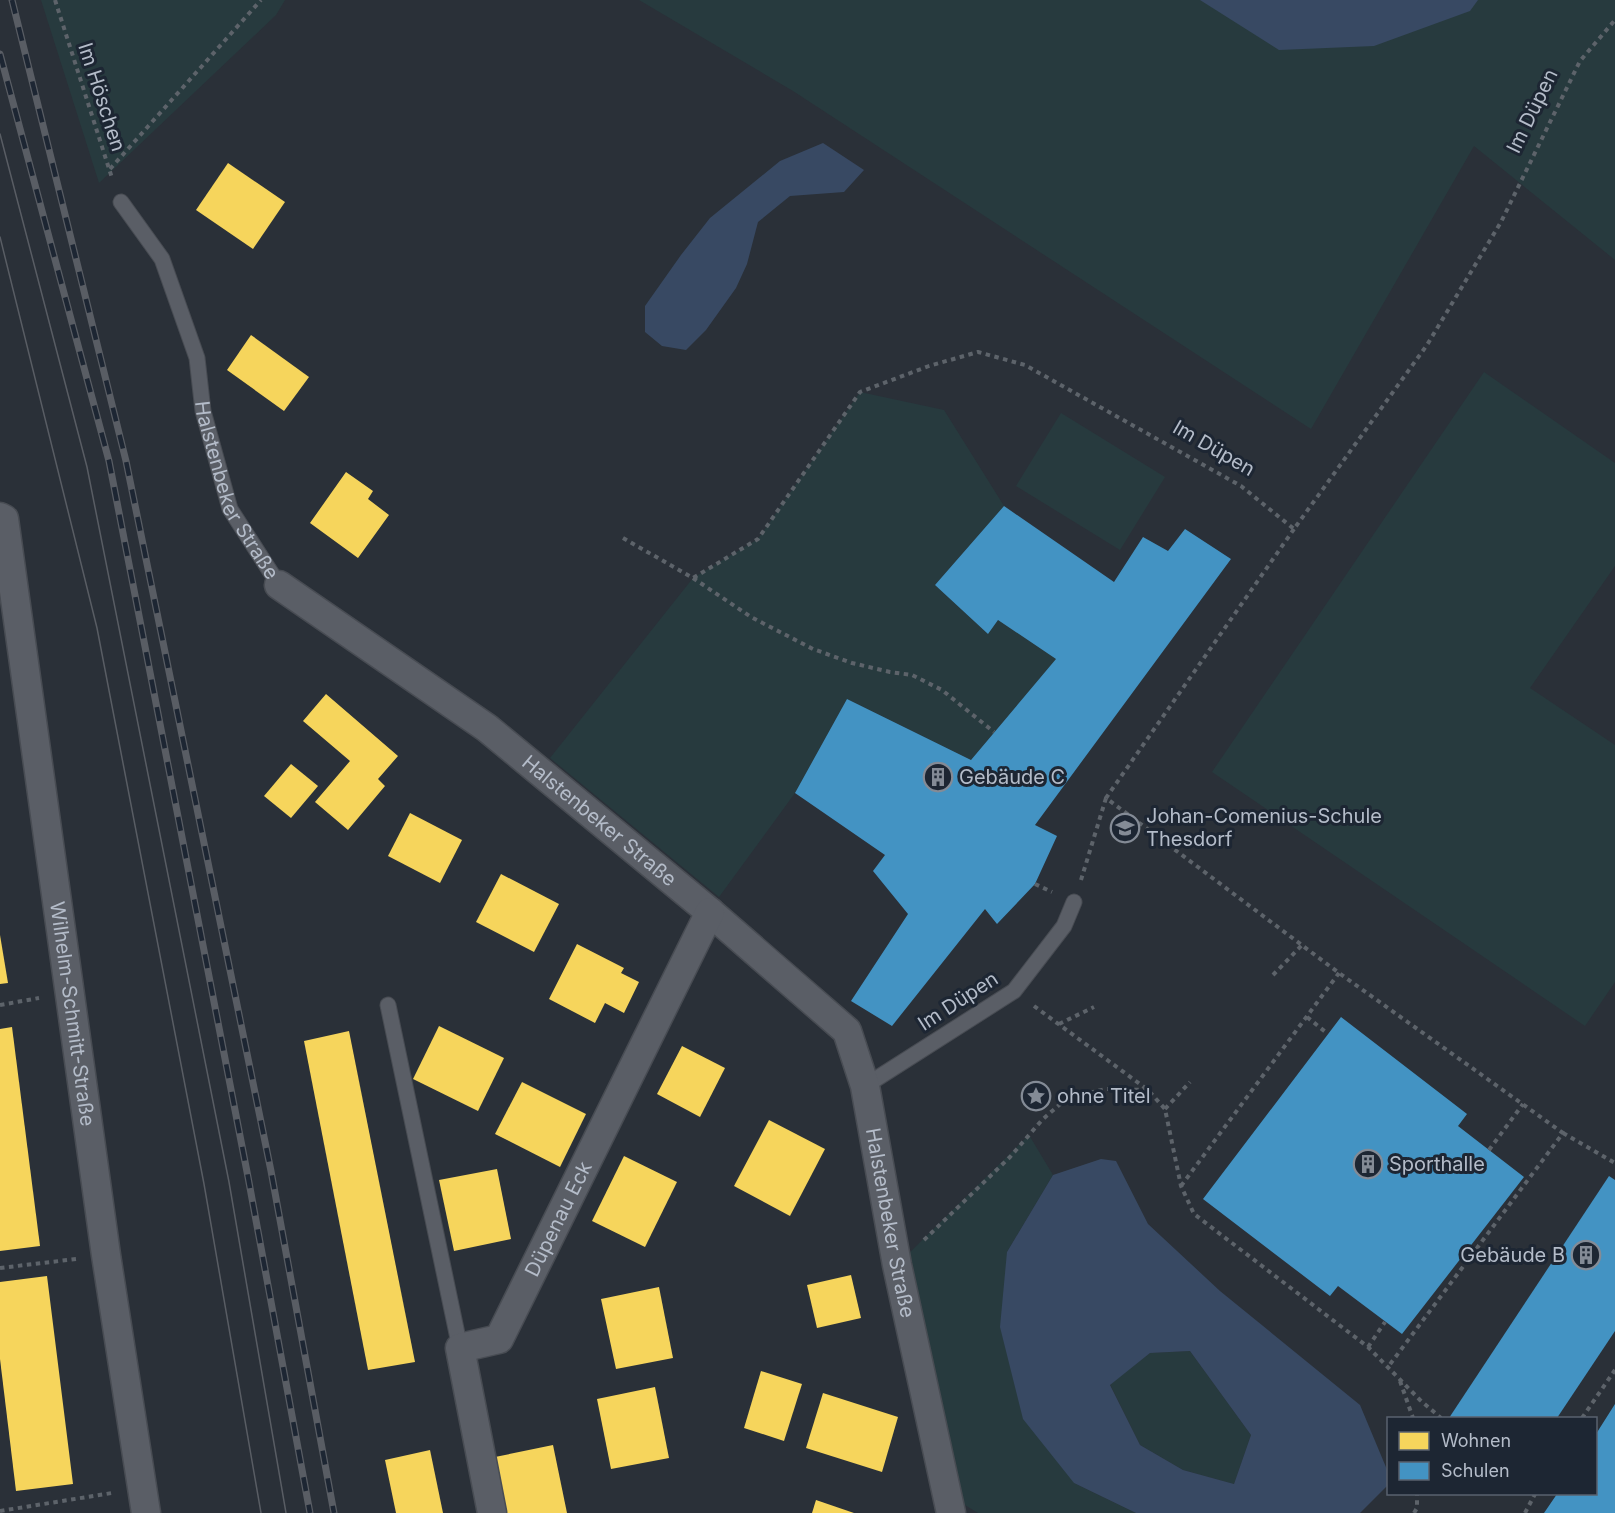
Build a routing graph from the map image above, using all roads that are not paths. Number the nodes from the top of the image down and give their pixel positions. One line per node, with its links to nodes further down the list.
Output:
1 (121, 202): 3 (lane, Halstenbeker Straße)
2 (0, 517): 9 (street, Wilhelm-Schmitt-Straße)
3 (279, 585): 5 (street, Halstenbeker Straße)
4 (1074, 902): 7 (lane, Im Düpen)
5 (710, 912): 7 (street, Halstenbeker Straße); 8 (street, Düpenau Eck)
6 (388, 1005): 8 (lane)
7 (865, 1086): 11 (street, Halstenbeker Straße)
8 (460, 1348): 10 (street)
9 (144, 1500)
10 (492, 1513)
11 (951, 1513)

